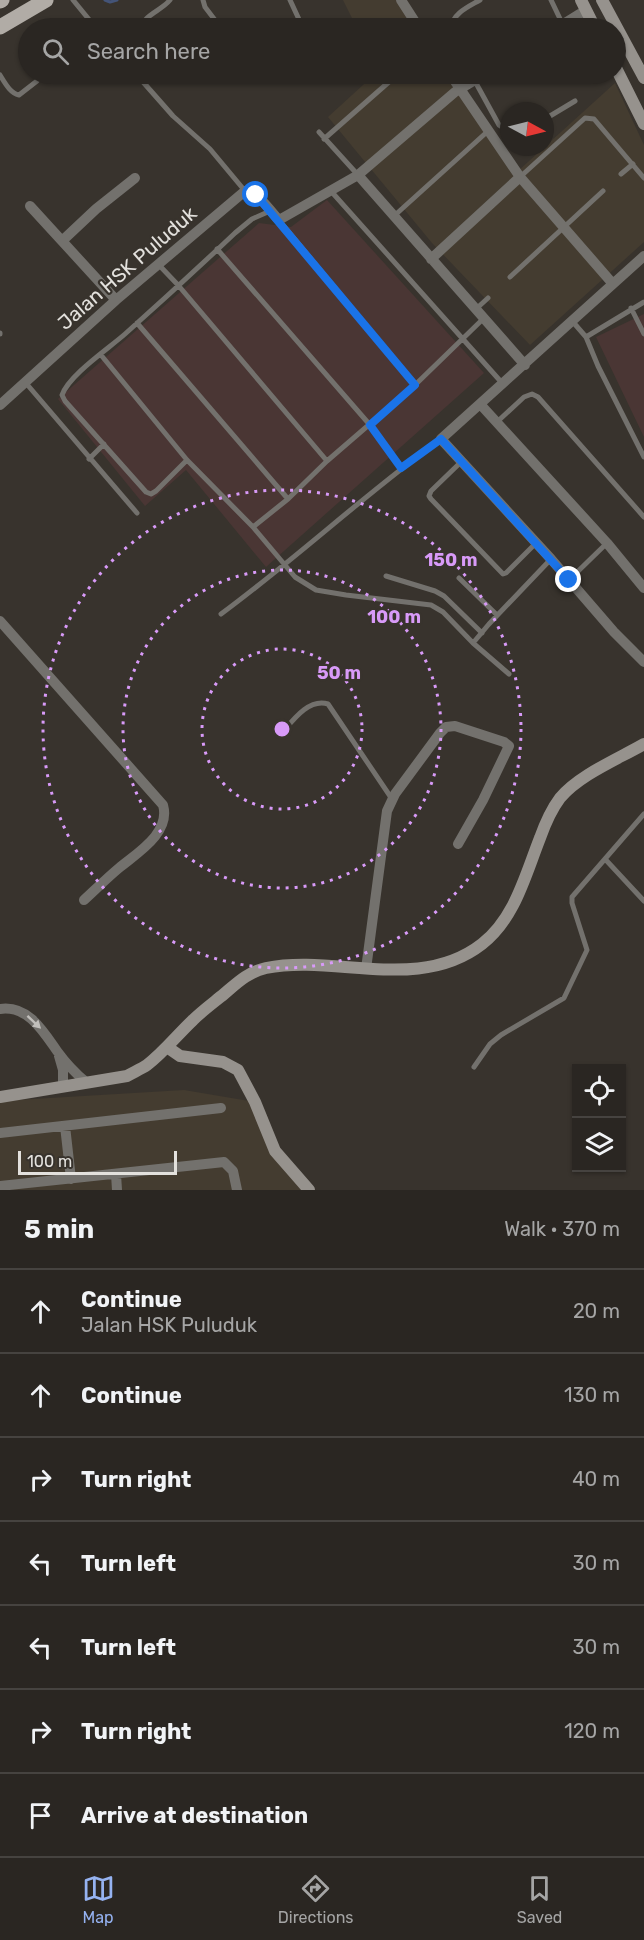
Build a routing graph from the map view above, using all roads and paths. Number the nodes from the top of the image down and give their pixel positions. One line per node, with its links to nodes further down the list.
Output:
1 (46, 0): 20 (main road)
2 (73, 0): 11 (lane)
3 (170, 0): 12 (lane)
4 (203, 0): 13 (lane)
5 (290, 0): 14 (lane)
6 (401, 0): 15 (street)
7 (480, 0): 16 (lane)
8 (551, 0): 17 (lane)
9 (602, 0): 19 (main road)
10 (583, 5): 18 (street)
11 (88, 18)
12 (147, 18)
13 (213, 18)
14 (298, 18)
15 (413, 18)
16 (454, 18)
17 (557, 18)
18 (569, 18)
19 (612, 18)
20 (0, 27)
21 (626, 45): 23 (main road)
22 (0, 75): 24 (lane)
23 (644, 78)
24 (33, 84)
25 (145, 84): 46 (lane)
26 (387, 84): 38 (lane)
27 (458, 84): 31 (street)
28 (465, 84): 31 (street)
29 (477, 84): 35 (lane)
30 (623, 84): 34 (main road)
31 (461, 88): 36 (street); 41 (street)
32 (575, 101): 33 (lane)
33 (554, 114)
34 (644, 124)
35 (500, 126)
36 (489, 130): 42 (street); 50 (lane)
37 (319, 132): 38 (lane)
38 (324, 139): 41 (lane)
39 (633, 164): 40 (lane); 42 (lane); 44 (lane)
40 (621, 174)
41 (358, 175): 45 (street); 50 (street)
42 (520, 177): 52 (street); 56 (street)
43 (135, 178): 53 (street)
44 (644, 178)
45 (330, 190): 51 (street); 71 (lane)
46 (245, 191): 49 (street); 57 (street, Jalan HSK Puluduk)
47 (603, 191): 52 (lane)
48 (30, 206): 53 (street)
49 (270, 211): 51 (street); 54 (lane)
50 (394, 216): 56 (street)
51 (279, 220): 76 (lane)
52 (563, 228): 58 (lane); 59 (street)
53 (62, 241): 62 (street)
54 (217, 249): 60 (lane); 80 (lane)
55 (644, 256): 59 (street)
56 (431, 259): 65 (street)
57 (158, 264): 60 (lane); 62 (street, Jalan HSK Puluduk)
58 (510, 278)
59 (613, 284): 67 (street)
60 (178, 285): 68 (lane); 86 (lane)
61 (488, 298): 65 (lane)
62 (116, 300): 74 (street, Jalan HSK Puluduk)
63 (644, 302): 64 (lane)
64 (631, 308): 69 (lane); 70 (lane)
65 (476, 309): 66 (street)
66 (484, 318): 71 (lane); 73 (street)
67 (573, 322): 70 (lane); 73 (street)
68 (137, 323): 72 (lane); 89 (lane)
69 (644, 334)
70 (586, 337): 83 (lane)
71 (463, 338): 75 (lane); 76 (lane)
72 (101, 355): 82 (lane); 85 (lane)
73 (525, 365): 75 (street)
74 (25, 382): 78 (street, Jalan HSK Puluduk); 84 (lane)
75 (503, 384): 77 (street)
76 (415, 385): 80 (lane)
77 (480, 404): 79 (street); 81 (street)
78 (0, 405)
79 (497, 422): 91 (lane); 94 (street)
80 (370, 425): 86 (lane); 88 (lane)
81 (441, 439): 87 (street); 88 (lane)
82 (104, 444): 84 (lane); 85 (lane)
83 (644, 457)
84 (89, 459): 90 (lane)
85 (187, 460): 92 (lane)
86 (327, 461): 89 (lane)
87 (462, 461): 93 (street); 93 (lane)
88 (401, 468): 96 (lane)
89 (288, 499): 92 (lane)
90 (136, 513)
91 (644, 517)
92 (253, 528): 96 (lane)
93 (536, 543): 95 (street)
94 (607, 543): 99 (lane); 100 (street)
95 (551, 560): 99 (street); 102 (lane)
96 (285, 566): 101 (lane); 105 (lane)
97 (386, 576): 104 (lane)
98 (459, 578): 102 (lane)
99 (569, 580): 106 (street)
100 (644, 588)
101 (221, 614)
102 (497, 615): 104 (lane)
103 (0, 621): 114 (street)
104 (482, 633): 105 (lane)
105 (473, 643): 107 (lane)
106 (644, 662)
107 (509, 674)
108 (282, 733): 110 (lane)
109 (644, 744): 116 (main road)
110 (393, 799): 112 (street); 116 (street)
111 (644, 814): 113 (lane)
112 (458, 844)
113 (604, 859): 115 (lane); 120 (lane)
114 (84, 900)
115 (644, 901)
116 (366, 969): 118 (main road)
117 (0, 1009): 119 (street, one-way to 119)
118 (167, 1047): 121 (main road); 133 (main road)
119 (58, 1052): 121 (street); 122 (street)
120 (474, 1068)
121 (86, 1082): 122 (main road)
122 (63, 1085): 123 (main road)
123 (0, 1097)
124 (221, 1108): 125 (street)
125 (65, 1126): 126 (street); 128 (street)
126 (0, 1133)
127 (116, 1174): 128 (street); 131 (street); 132 (street)
128 (71, 1179): 129 (street)
129 (52, 1185): 130 (street)
130 (0, 1186)
131 (117, 1190)
132 (237, 1190)
133 (309, 1190)

